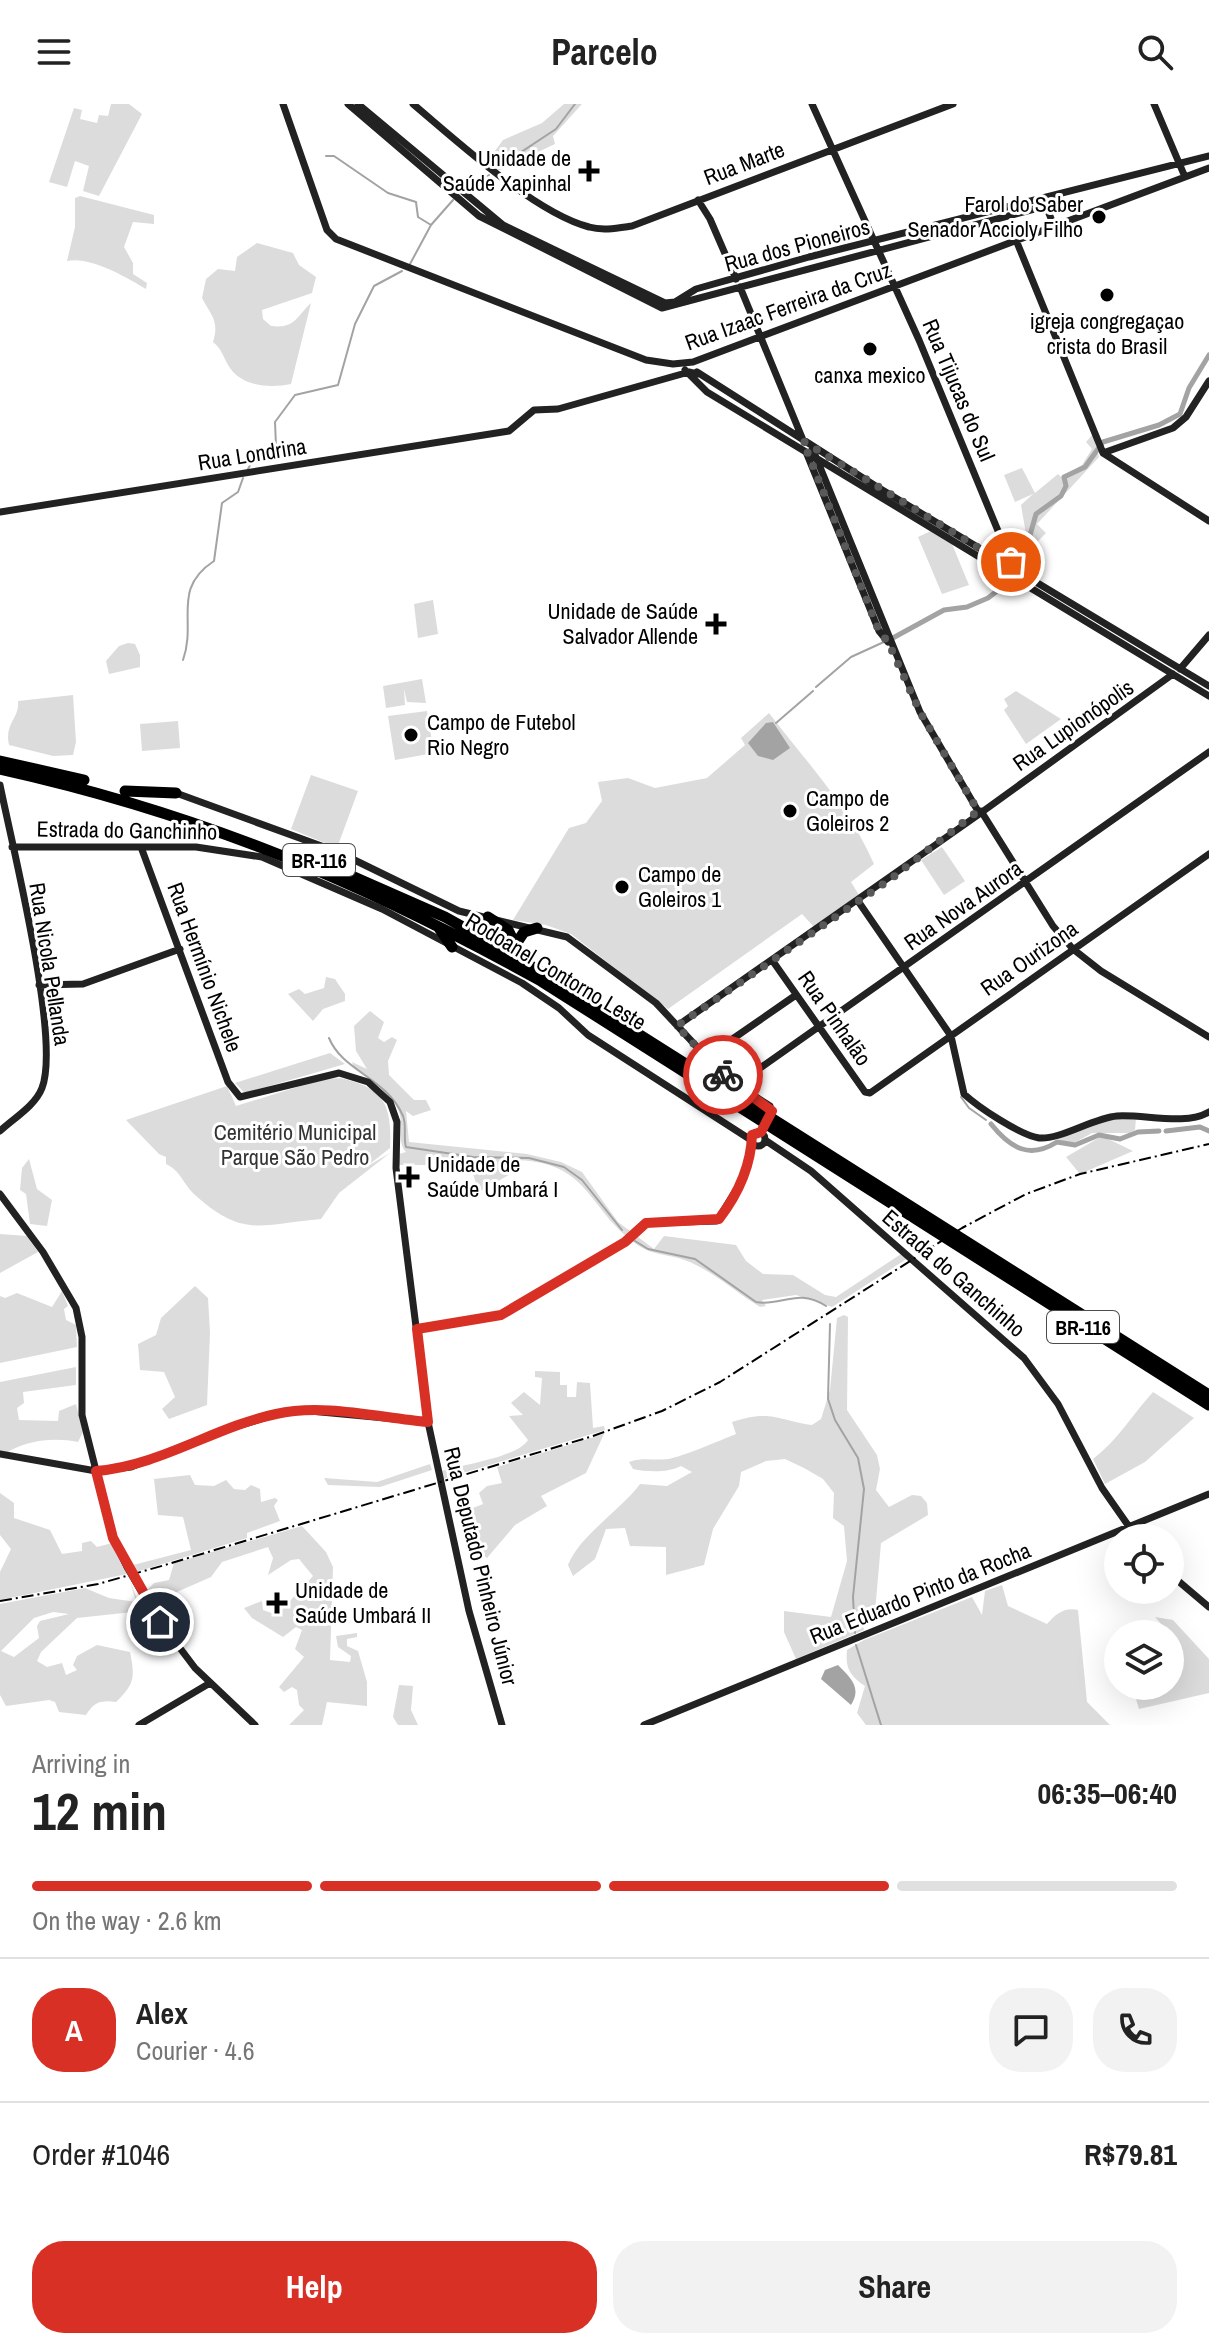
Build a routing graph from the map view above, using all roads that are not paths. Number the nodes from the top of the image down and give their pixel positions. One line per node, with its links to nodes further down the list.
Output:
1 (283, 104): 26 (street, Rua Izaac Ferreira da Cruz)
2 (348, 104): 23 (street)
3 (358, 104): 23 (street)
4 (413, 104): 16 (street, Rua Marte)
5 (812, 104): 8 (street, Rua Tijucas do Sul)
6 (953, 104): 8 (street, Rua Marte)
7 (1154, 104): 11 (street)
8 (834, 148): 16 (street, Rua Marte); 20 (street, Rua Tijucas do Sul)
9 (1209, 156): 10 (street, Rua dos Pioneiros)
10 (1195, 160): 11 (street, Rua dos Pioneiros); 13 (street)
11 (1180, 164): 14 (street); 15 (street, Rua dos Pioneiros)
12 (1209, 168): 13 (street, Rua Izaac Ferreira da Cruz)
13 (1199, 172): 14 (street, Rua Izaac Ferreira da Cruz)
14 (1185, 177): 18 (street, Rua Izaac Ferreira da Cruz)
15 (1053, 195): 17 (street); 20 (street, Rua dos Pioneiros)
16 (698, 200): 21 (street)
17 (1046, 206): 18 (street); 20 (street, Rua dos Pioneiros)
18 (1054, 226): 19 (street, Rua Izaac Ferreira da Cruz)
19 (1016, 240): 22 (street, Rua Izaac Ferreira da Cruz); 34 (street)
20 (877, 246): 21 (street, Rua dos Pioneiros); 21 (street, Rua dos Pioneiros); 22 (street, Rua Tijucas do Sul)
21 (738, 283): 23 (street, Rua dos Pioneiros); 24 (street)
22 (893, 286): 24 (street, Rua Izaac Ferreira da Cruz); 42 (street, Rua Tijucas do Sul)
23 (676, 305)
24 (759, 336): 25 (street, Rua Izaac Ferreira da Cruz); 33 (street)
25 (693, 362): 26 (street, Rua Izaac Ferreira da Cruz); 28 (street)
26 (682, 364): 27 (street)
27 (686, 373): 28 (street); 31 (street); 39 (street, Rua Londrina)
28 (697, 374): 30 (street)
29 (1209, 381): 34 (street)
30 (712, 384): 31 (street); 32 (street)
31 (707, 392): 32 (street)
32 (748, 411): 33 (street); 35 (street)
33 (802, 439): 35 (street); 36 (street); 41 (street)
34 (1101, 449): 40 (street)
35 (807, 454): 36 (street); 38 (street)
36 (816, 459): 37 (street)
37 (823, 467): 38 (street); 41 (street)
38 (821, 481): 57 (street)
39 (0, 512)
40 (1209, 521)
41 (977, 551): 43 (street); 44 (street)
42 (1007, 553): 43 (street); 44 (street, Rua Tijucas do Sul)
43 (997, 559): 44 (street)
44 (1015, 573): 45 (street); 45 (street)
45 (1046, 593): 47 (street)
46 (1209, 635): 47 (street, Rua Lupionópolis)
47 (1176, 672): 48 (street); 57 (street, Rua Lupionópolis)
48 (1198, 684): 49 (street); 50 (street)
49 (1209, 686)
50 (1209, 696)
51 (1209, 752): 61 (street, Rua Nova Aurora)
52 (0, 761): 55 (highway, Rodoanel Contorno Leste / BR-116)
53 (0, 769): 64 (highway, Rodoanel Contorno Leste / BR-116)
54 (0, 785): 58 (street, Rua Nicola Pellanda)
55 (125, 791): 56 (highway); 73 (highway, Rodoanel Contorno Leste / BR-116)
56 (176, 793): 63 (street, Estrada do Ganchinho)
57 (979, 812): 61 (street); 62 (street, Rua Lupionópolis)
58 (12, 847): 59 (street, Estrada do Ganchinho); 74 (street, Rua Nicola Pellanda)
59 (141, 847): 66 (street, Estrada do Ganchinho); 69 (street, Rua Hermínio Nichele)
60 (1209, 854): 70 (street, Rua Ourizona)
61 (1025, 883): 70 (street); 72 (street, Rua Nova Aurora)
62 (858, 901): 71 (street, Rua Lupionópolis); 72 (street)
63 (488, 917): 65 (street, Estrada do Ganchinho); 67 (highway)
64 (425, 919): 66 (highway); 86 (highway, Rodoanel Contorno Leste / BR-116)
65 (537, 928): 67 (highway); 76 (street, Estrada do Ganchinho)
66 (435, 932): 68 (highway)
67 (516, 944): 73 (highway)
68 (452, 947): 86 (street)
69 (180, 949): 74 (street); 83 (street, Rua Hermínio Nichele)
70 (1073, 949): 78 (street, Rua Ourizona); 79 (street)
71 (772, 960): 75 (street, Rua Pinhalão); 76 (street, Rua Lupionópolis)
72 (905, 968): 77 (street, Rua Nova Aurora); 78 (street)
73 (542, 973): 86 (highway, Rodoanel Contorno Leste / BR-116)
74 (39, 985): 85 (street, Rua Nicola Pellanda)
75 (796, 995): 77 (street, Rua Pinhalão); 80 (street)
76 (677, 1026): 80 (street, Estrada do Ganchinho)
77 (821, 1029): 81 (street, Rua Nova Aurora); 82 (street, Rua Pinhalão)
78 (951, 1036): 82 (street, Rua Ourizona); 84 (street)
79 (1209, 1037)
80 (705, 1058): 81 (street, Estrada do Ganchinho)
81 (736, 1085): 86 (street, Estrada do Ganchinho)
82 (870, 1093)
83 (240, 1097): 89 (street, Rua Deputado Pinheiro Júnior)
84 (1209, 1112)
85 (0, 1131)
86 (761, 1135): 88 (highway, Rodoanel Contorno Leste / BR-116); 89 (street); 96 (street, Estrada do Ganchinho)
87 (0, 1194): 94 (street)
88 (961, 1243): 90 (highway, Rodoanel Contorno Leste / BR-116); 91 (highway, Rodoanel Contorno Leste / BR-116)
89 (417, 1329): 92 (street, Rua Deputado Pinheiro Júnior)
90 (1209, 1395)
91 (1209, 1405)
92 (428, 1422): 94 (street); 104 (street, Rua Deputado Pinheiro Júnior)
93 (0, 1454): 94 (street)
94 (96, 1471): 101 (street)
95 (1209, 1494): 97 (street, Rua Eduardo Pinto da Rocha)
96 (1126, 1524)
97 (1138, 1524)
98 (1104, 1538): 105 (street, Rua Eduardo Pinto da Rocha)
99 (1184, 1586): 100 (street)
100 (1209, 1607)
101 (210, 1683): 102 (street); 103 (street)
102 (139, 1725)
103 (255, 1725)
104 (502, 1725)
105 (644, 1725)

